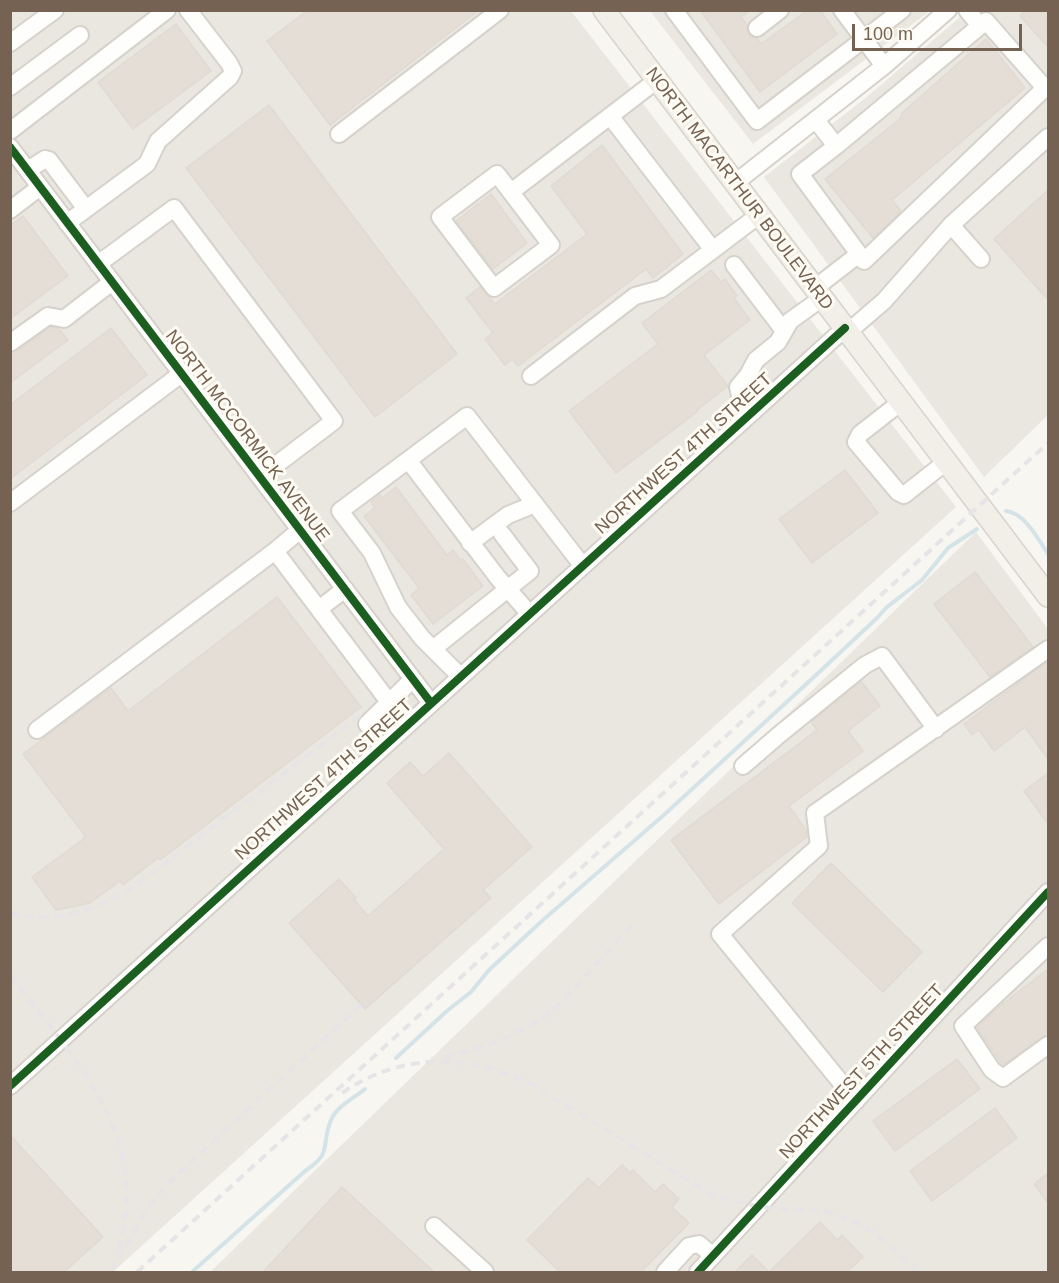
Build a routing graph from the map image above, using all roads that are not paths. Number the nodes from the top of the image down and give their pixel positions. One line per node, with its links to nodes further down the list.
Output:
1 (55, 10): 16 (street)
2 (167, 10): 22 (street)
3 (188, 10): 31 (street)
4 (500, 10): 23 (street)
5 (674, 10): 15 (street)
6 (780, 10): 13 (street)
7 (842, 10): 15 (street)
8 (902, 10): 15 (street)
9 (948, 10): 17 (street)
10 (967, 10): 12 (street)
11 (612, 13): 18 (main road, NORTH MACARTHUR BOULEVARD)
12 (980, 26): 25 (street); 37 (street)
13 (757, 28)
14 (80, 35): 19 (street)
15 (864, 39): 17 (street)
16 (10, 43)
17 (884, 66): 21 (street)
18 (657, 80): 20 (street); 28 (main road, NORTH MACARTHUR BOULEVARD)
19 (10, 87)
20 (610, 116): 30 (street); 36 (street)
21 (816, 120): 25 (street); 28 (street)
22 (10, 131)
23 (339, 134)
24 (1048, 137): 35 (street, NORTHWEST 4TH STREET)
25 (836, 147): 37 (street)
26 (11, 149): 27 (street, NORTH MCCORMICK AVENUE)
27 (28, 170): 29 (street, NORTH MCCORMICK AVENUE); 31 (street)
28 (735, 183): 33 (main road, NORTH MACARTHUR BOULEVARD)
29 (40, 187): 32 (street); 34 (street, NORTH MCCORMICK AVENUE)
30 (511, 192): 30 (street)
31 (86, 209): 34 (street)
32 (10, 210)
33 (759, 215): 36 (street); 42 (main road, NORTH MACARTHUR BOULEVARD)
34 (67, 223): 39 (street, NORTH MCCORMICK AVENUE)
35 (951, 225): 38 (street); 43 (street, NORTHWEST 4TH STREET)
36 (713, 250): 47 (street)
37 (859, 254): 42 (street)
38 (981, 259)
39 (98, 264): 41 (street, NORTH MCCORMICK AVENUE); 52 (street)
40 (734, 264): 44 (street)
41 (112, 282): 45 (street); 46 (street, NORTH MCCORMICK AVENUE)
42 (818, 293): 43 (main road, NORTH MACARTHUR BOULEVARD); 44 (street)
43 (846, 330): 48 (main road, NORTH MACARTHUR BOULEVARD); 49 (street, NORTHWEST 4TH STREET)
44 (784, 331): 49 (street)
45 (10, 344)
46 (182, 374): 52 (street, NORTH MCCORMICK AVENUE); 53 (street)
47 (531, 376)
48 (901, 402): 51 (main road, NORTH MACARTHUR BOULEVARD); 51 (street)
49 (753, 412): 59 (street, NORTHWEST 4TH STREET)
50 (408, 460): 54 (street); 57 (street); 65 (street)
51 (946, 462): 62 (main road, NORTH MACARTHUR BOULEVARD)
52 (260, 477): 55 (street, NORTH MCCORMICK AVENUE)
53 (10, 503)
54 (535, 504): 57 (street); 59 (street)
55 (300, 531): 58 (street); 60 (street, NORTH MCCORMICK AVENUE)
56 (502, 534): 61 (street)
57 (470, 543): 61 (street)
58 (275, 551): 63 (street); 74 (street)
59 (582, 565): 64 (street, NORTHWEST 4TH STREET)
60 (345, 589): 63 (street); 68 (street, NORTH MCCORMICK AVENUE)
61 (508, 590): 64 (street); 65 (street)
62 (1048, 596)
63 (319, 609): 70 (street)
64 (529, 613): 67 (street, NORTHWEST 4TH STREET)
65 (433, 649): 67 (street)
66 (1048, 649): 73 (street)
67 (460, 676): 69 (street, NORTHWEST 4TH STREET)
68 (413, 679): 69 (street, NORTH MCCORMICK AVENUE); 70 (street)
69 (431, 703): 72 (street, NORTHWEST 4TH STREET)
70 (388, 704): 71 (street); 72 (street)
71 (367, 724)
72 (404, 727): 79 (street, NORTHWEST 4TH STREET)
73 (936, 729): 75 (street); 80 (street)
74 (37, 730)
75 (743, 766)
76 (1048, 892): 80 (street, NORTHWEST 5TH STREET)
77 (1048, 946): 78 (street)
78 (1048, 1045)
79 (10, 1086)
80 (856, 1101): 82 (street, NORTHWEST 5TH STREET)
81 (434, 1226): 83 (street)
82 (713, 1256): 84 (street); 85 (street, NORTHWEST 5TH STREET)
83 (485, 1272)
84 (665, 1272)
85 (698, 1272)

